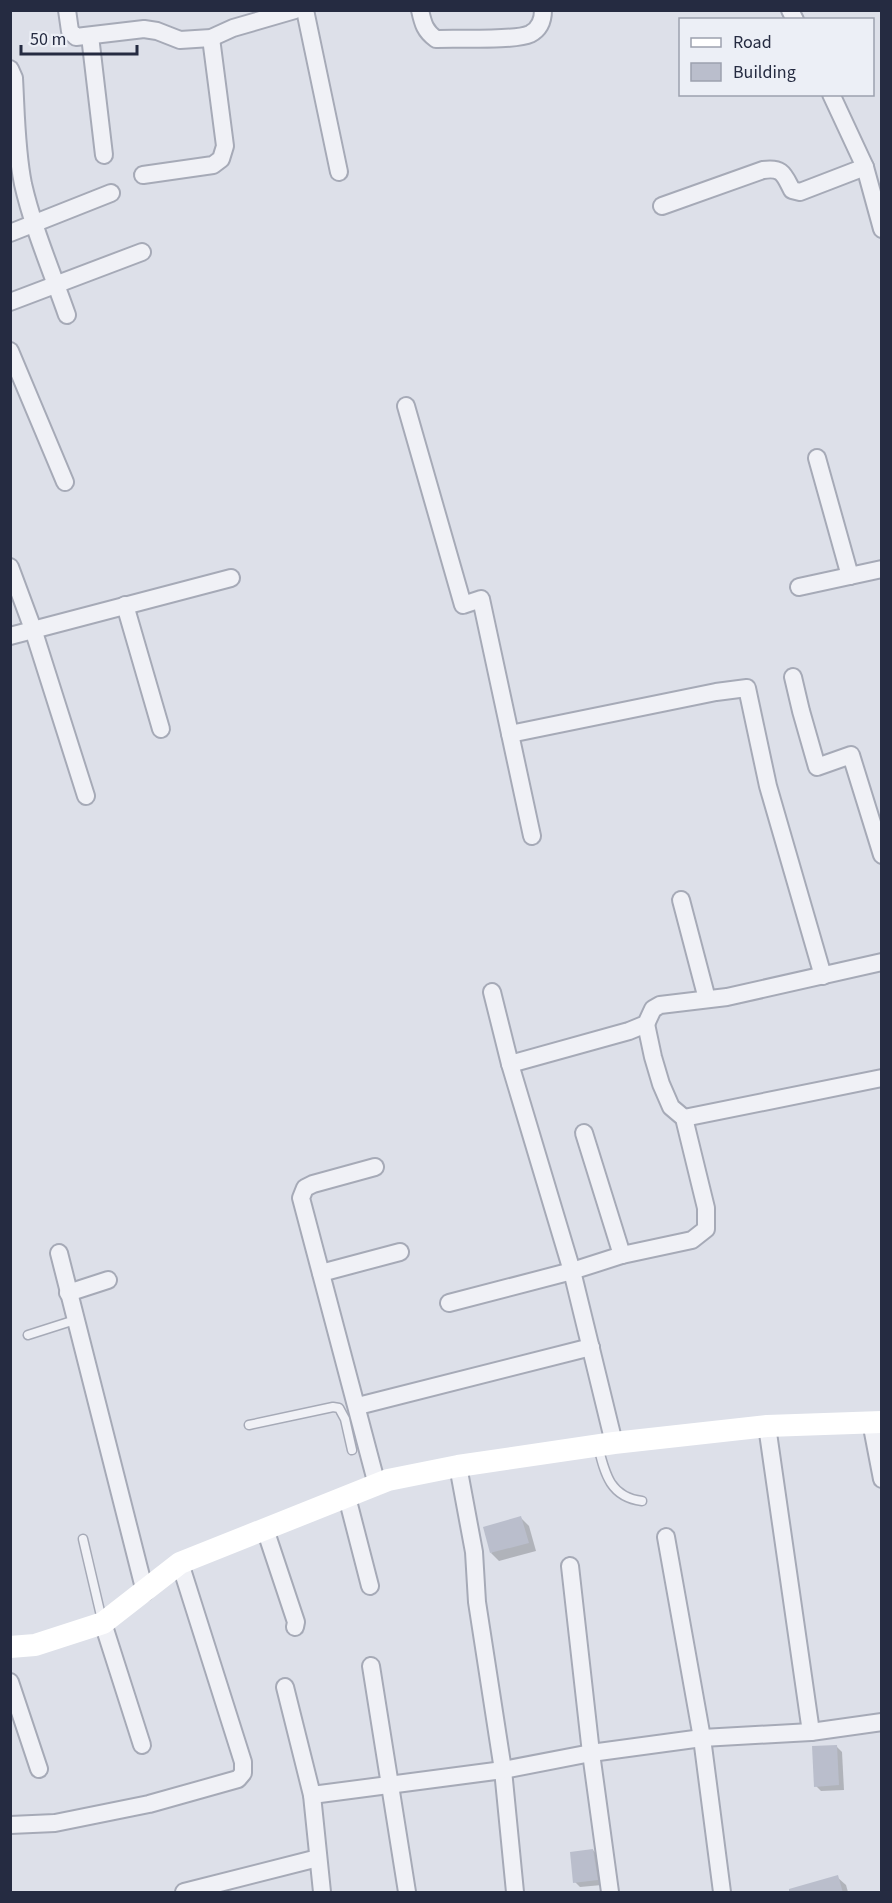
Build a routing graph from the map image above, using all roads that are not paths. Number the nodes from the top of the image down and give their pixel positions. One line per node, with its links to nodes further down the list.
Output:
1 (67, 10): 6 (street)
2 (294, 10): 7 (street)
3 (305, 10): 12 (street)
4 (420, 10): 5 (street)
5 (543, 10)
6 (90, 36): 7 (street); 10 (street)
7 (211, 38): 13 (street)
8 (10, 69): 16 (street)
9 (832, 96): 11 (street)
10 (104, 155)
11 (864, 167): 15 (street); 17 (street)
12 (339, 172)
13 (143, 175)
14 (111, 192): 16 (street)
15 (662, 206)
16 (35, 224): 18 (street); 20 (street)
17 (882, 229)
18 (10, 233)
19 (142, 252): 20 (street)
20 (57, 285): 21 (street); 22 (street)
21 (10, 302)
22 (67, 315)
23 (10, 351): 26 (street)
24 (406, 406): 37 (street)
25 (817, 458): 29 (street)
26 (65, 482)
27 (10, 567): 33 (street)
28 (882, 569): 29 (street)
29 (849, 576): 31 (street)
30 (231, 578): 32 (street)
31 (799, 587)
32 (125, 605): 33 (street); 36 (street)
33 (33, 629): 34 (street); 38 (street)
34 (10, 636)
35 (793, 677): 40 (street)
36 (161, 729)
37 (510, 735): 39 (street); 43 (street)
38 (86, 796)
39 (532, 836)
40 (880, 847)
41 (681, 900): 45 (street)
42 (882, 962): 43 (street)
43 (823, 976): 45 (street)
44 (492, 992): 47 (street)
45 (707, 999): 46 (street)
46 (646, 1024): 47 (street); 49 (street)
47 (510, 1064): 55 (street)
48 (882, 1078): 49 (street)
49 (684, 1118): 54 (street)
50 (584, 1133): 54 (street)
51 (375, 1167): 56 (street)
52 (400, 1252): 56 (street)
53 (58, 1253): 58 (street)
54 (622, 1255): 55 (street)
55 (572, 1271): 59 (street); 62 (street)
56 (321, 1273): 63 (street)
57 (108, 1280): 58 (street)
58 (68, 1293): 60 (street)
59 (449, 1303)
60 (75, 1320): 61 (lane); 80 (street)
61 (28, 1335)
62 (591, 1347): 63 (street); 67 (street)
63 (354, 1413): 65 (lane); 68 (lane); 71 (street)
64 (876, 1422): 66 (street); 70 (street)
65 (249, 1425)
66 (767, 1426): 67 (street); 88 (street)
67 (606, 1444): 69 (street); 73 (lane)
68 (352, 1450)
69 (458, 1466): 71 (street); 93 (street)
70 (882, 1479)
71 (377, 1485): 72 (street)
72 (347, 1497): 74 (street); 79 (street)
73 (642, 1501)
74 (266, 1529): 77 (street); 82 (street)
75 (666, 1536): 89 (street)
76 (83, 1539): 81 (lane)
77 (180, 1563): 80 (street); 96 (street)
78 (570, 1566): 91 (street)
79 (370, 1586)
80 (145, 1592): 81 (street)
81 (103, 1623): 83 (street); 90 (street)
82 (296, 1627)
83 (10, 1647)
84 (371, 1666): 94 (street)
85 (10, 1682): 92 (street)
86 (285, 1687): 95 (street)
87 (882, 1722): 88 (street)
88 (811, 1732): 89 (street)
89 (702, 1738): 91 (street); 103 (street)
90 (142, 1745)
91 (591, 1753): 93 (street); 102 (street)
92 (39, 1769)
93 (503, 1770): 94 (street); 101 (street)
94 (390, 1785): 95 (street); 100 (street)
95 (312, 1795): 97 (street)
96 (10, 1825)
97 (318, 1858): 98 (street); 99 (street)
98 (184, 1893)
99 (322, 1893)
100 (407, 1893)
101 (515, 1893)
102 (610, 1893)
103 (722, 1893)

